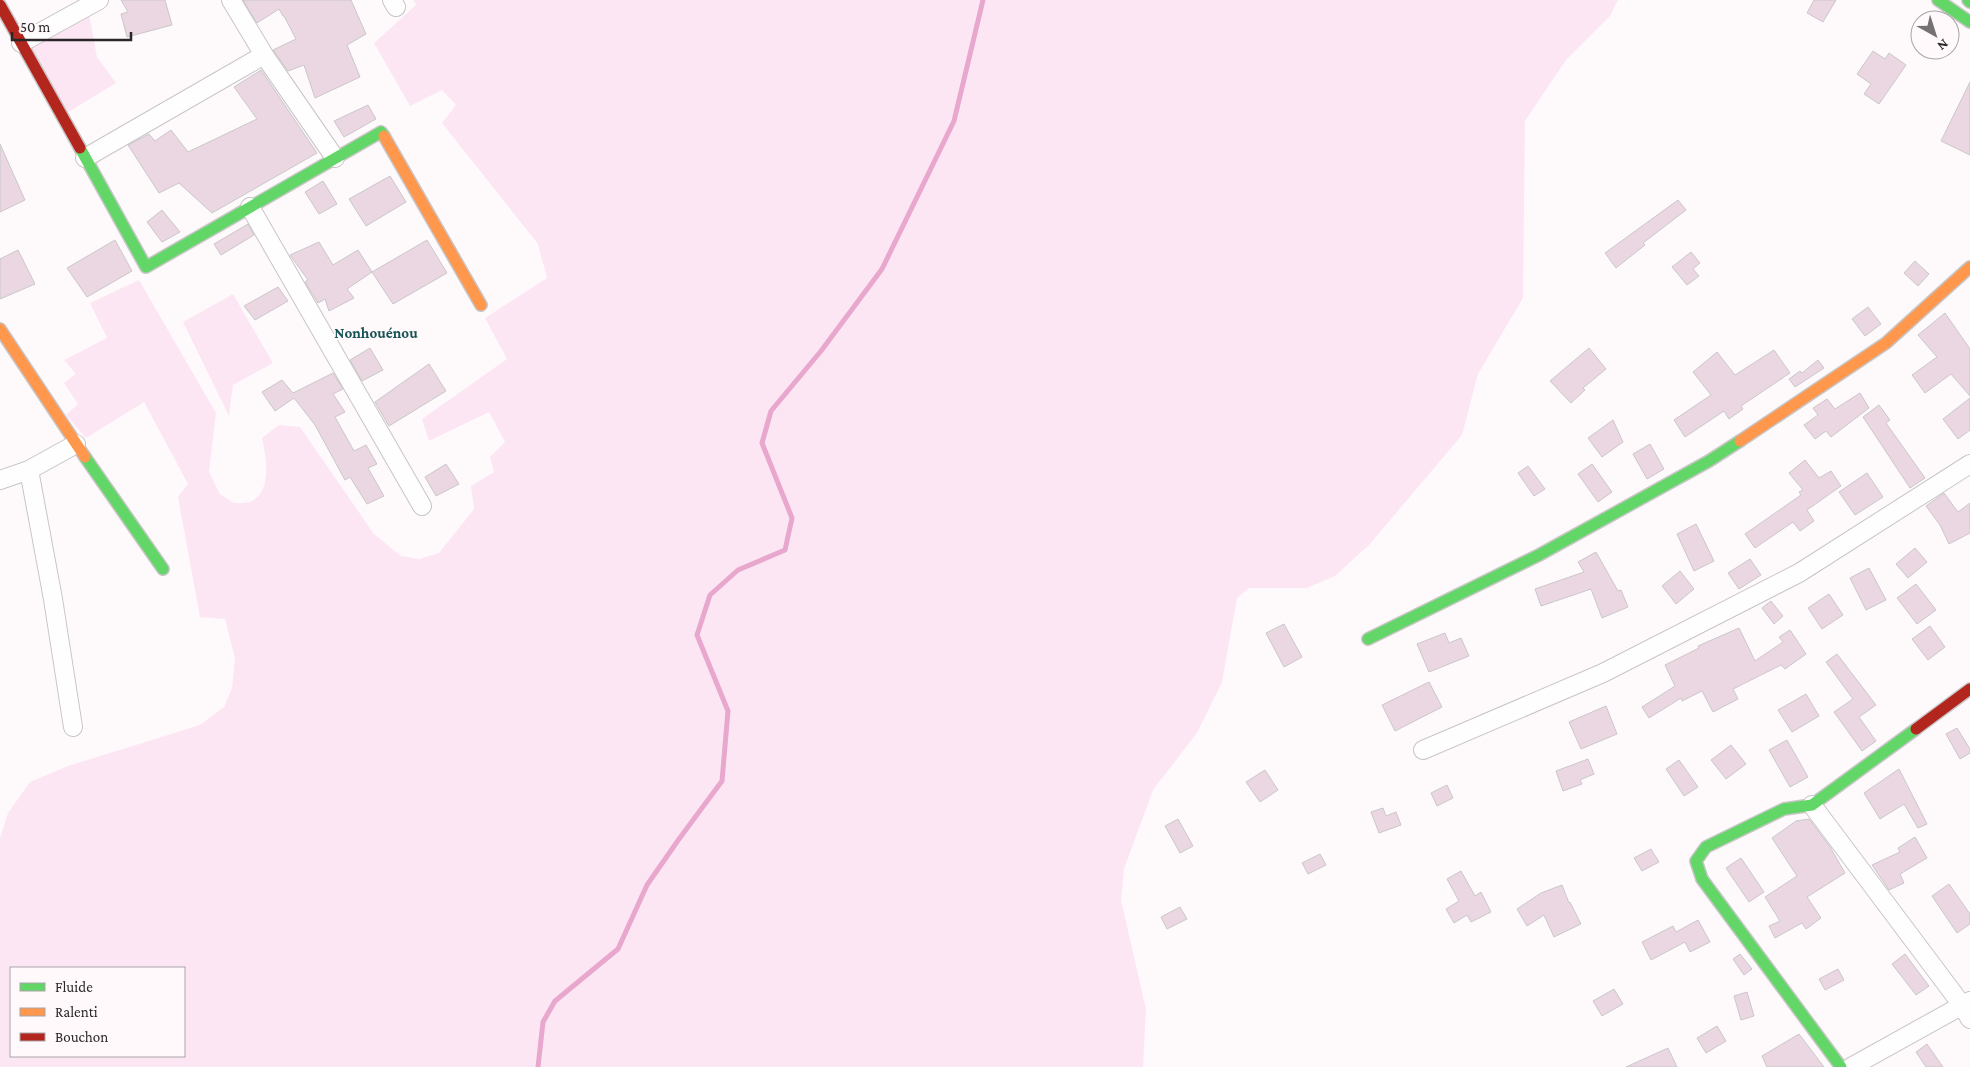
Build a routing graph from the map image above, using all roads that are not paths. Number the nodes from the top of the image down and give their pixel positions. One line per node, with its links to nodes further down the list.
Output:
1 (99, 0): 6 (street)
2 (231, 0): 7 (street)
3 (1938, 0): 5 (street)
4 (0, 5): 6 (street)
5 (1970, 22)
6 (21, 43): 8 (street)
7 (264, 55): 8 (street); 9 (street)
8 (85, 158): 10 (street)
9 (335, 158): 10 (street); 12 (street)
10 (250, 207): 18 (street)
11 (1970, 267): 20 (street)
12 (481, 305)
13 (1, 334): 14 (street)
14 (76, 444): 16 (street); 19 (street)
15 (1970, 464): 23 (street)
16 (29, 470): 17 (street); 22 (street)
17 (0, 480)
18 (422, 506)
19 (163, 570)
20 (1368, 639)
21 (1970, 689): 24 (street)
22 (73, 727)
23 (1423, 750)
24 (1812, 805): 25 (street); 26 (street)
25 (1967, 1008): 27 (street)
26 (1841, 1067)
27 (1850, 1067)

